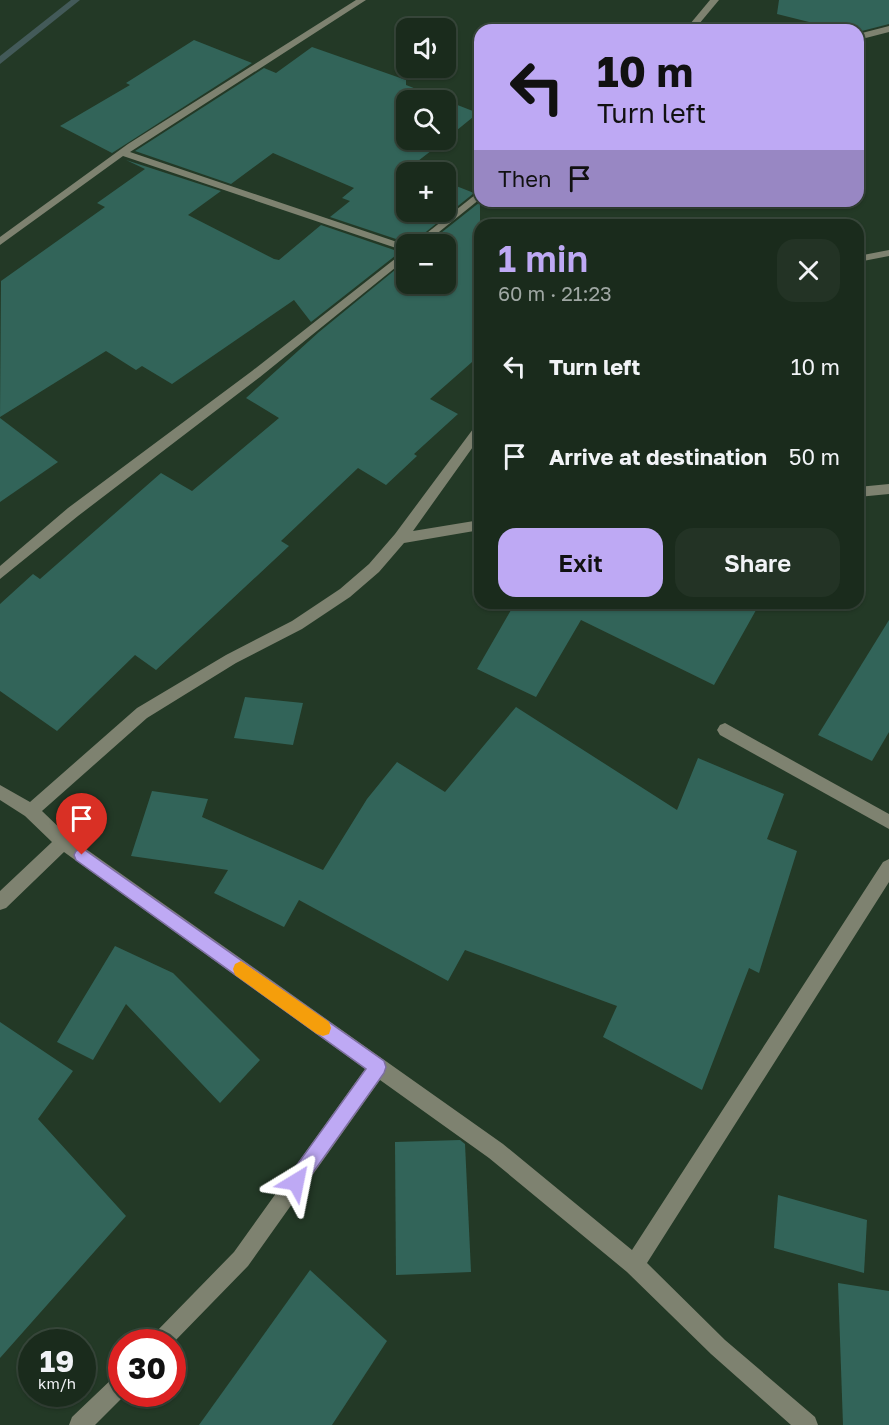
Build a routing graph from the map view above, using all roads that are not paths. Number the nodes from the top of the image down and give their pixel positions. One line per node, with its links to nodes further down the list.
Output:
1 (362, 0): 6 (street)
2 (715, 0): 3 (street)
3 (694, 24)
4 (889, 28): 5 (street)
5 (864, 35)
6 (123, 153): 9 (street); 10 (street)
7 (474, 199): 8 (street)
8 (430, 234)
9 (0, 242)
10 (396, 246)
11 (889, 253): 12 (street)
12 (864, 258)
13 (396, 262): 19 (street)
14 (474, 436): 18 (street)
15 (889, 489): 16 (street)
16 (864, 491)
17 (474, 526): 18 (street)
18 (400, 538): 22 (street)
19 (0, 574)
20 (725, 730): 23 (street)
21 (0, 792): 22 (street)
22 (31, 811): 24 (street)
23 (889, 822)
24 (63, 842): 26 (street); 27 (street)
25 (889, 867): 28 (street)
26 (0, 902)
27 (378, 1067): 28 (street); 29 (street)
28 (634, 1265): 32 (street)
29 (173, 1329)
30 (108, 1397): 31 (street)
31 (80, 1425)
32 (807, 1425)

